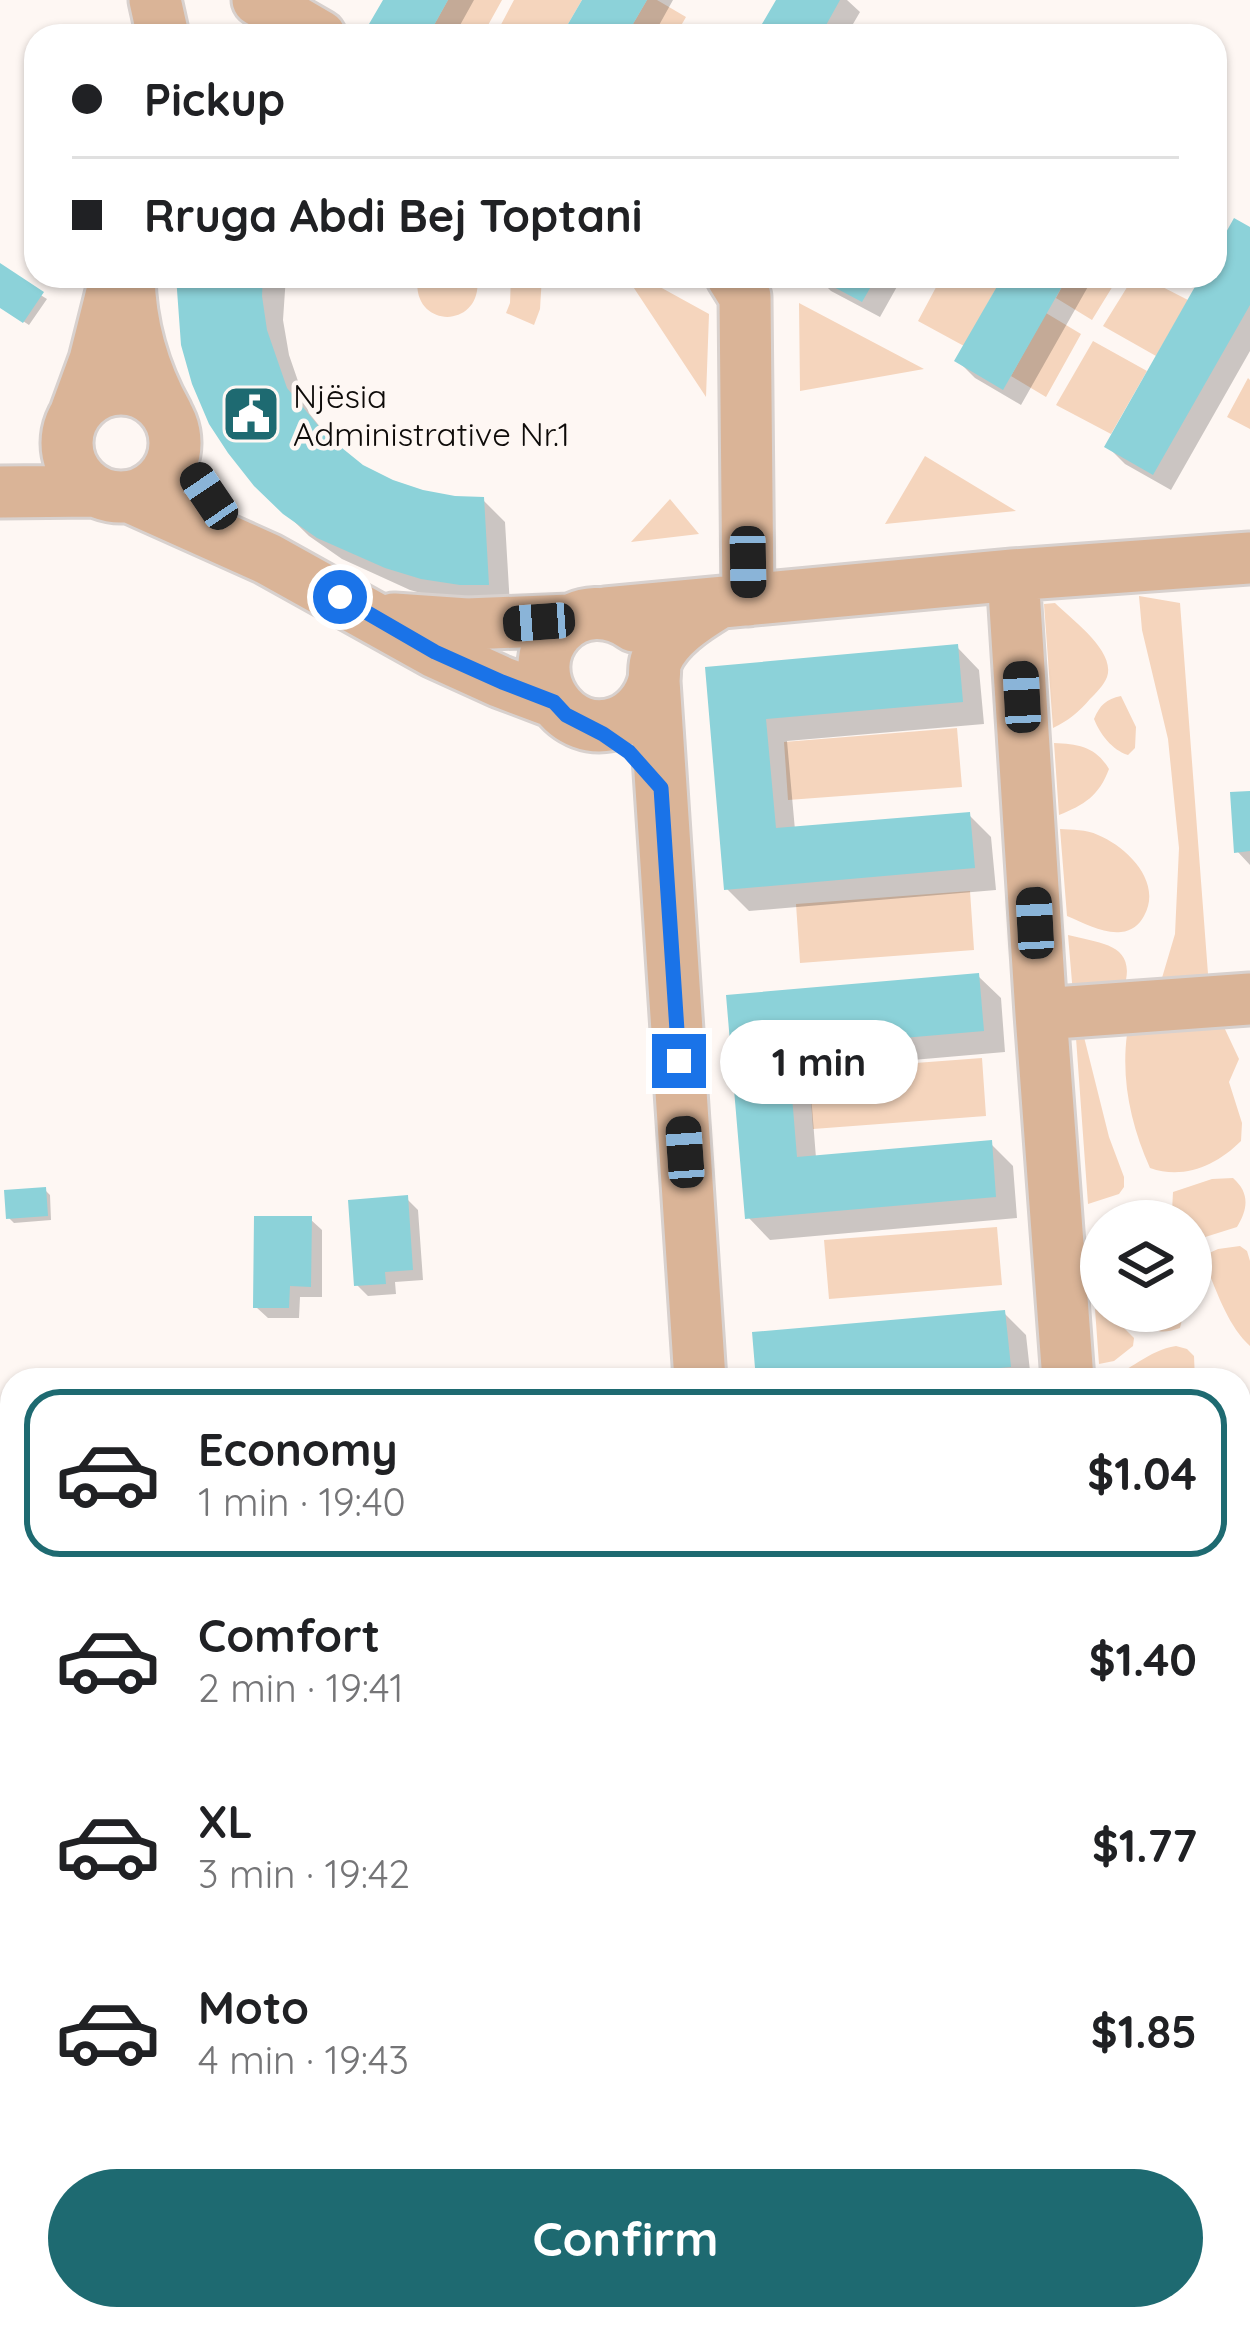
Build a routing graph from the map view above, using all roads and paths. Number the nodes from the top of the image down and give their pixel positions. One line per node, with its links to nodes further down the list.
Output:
1 (258, 0): 2 (street)
2 (299, 24)
3 (113, 288): 6 (street)
4 (129, 288): 7 (street)
5 (740, 288): 14 (street)
6 (72, 420): 7 (street); 8 (street); 10 (street)
7 (171, 426): 10 (street); 12 (street)
8 (0, 476)
9 (0, 492): 10 (street)
10 (112, 494): 12 (street)
11 (1250, 558): 13 (street)
12 (268, 559): 15 (street)
13 (1013, 575): 14 (street); 21 (street)
14 (733, 602): 16 (street); 17 (street)
15 (376, 617): 16 (street); 18 (street)
16 (588, 617): 17 (street); 18 (street)
17 (654, 672): 18 (street); 19 (street)
18 (568, 712): 19 (street)
19 (661, 788): 22 (street)
20 (1250, 999): 21 (street)
21 (1040, 1014): 23 (street)
22 (699, 1368)
23 (1067, 1368)

